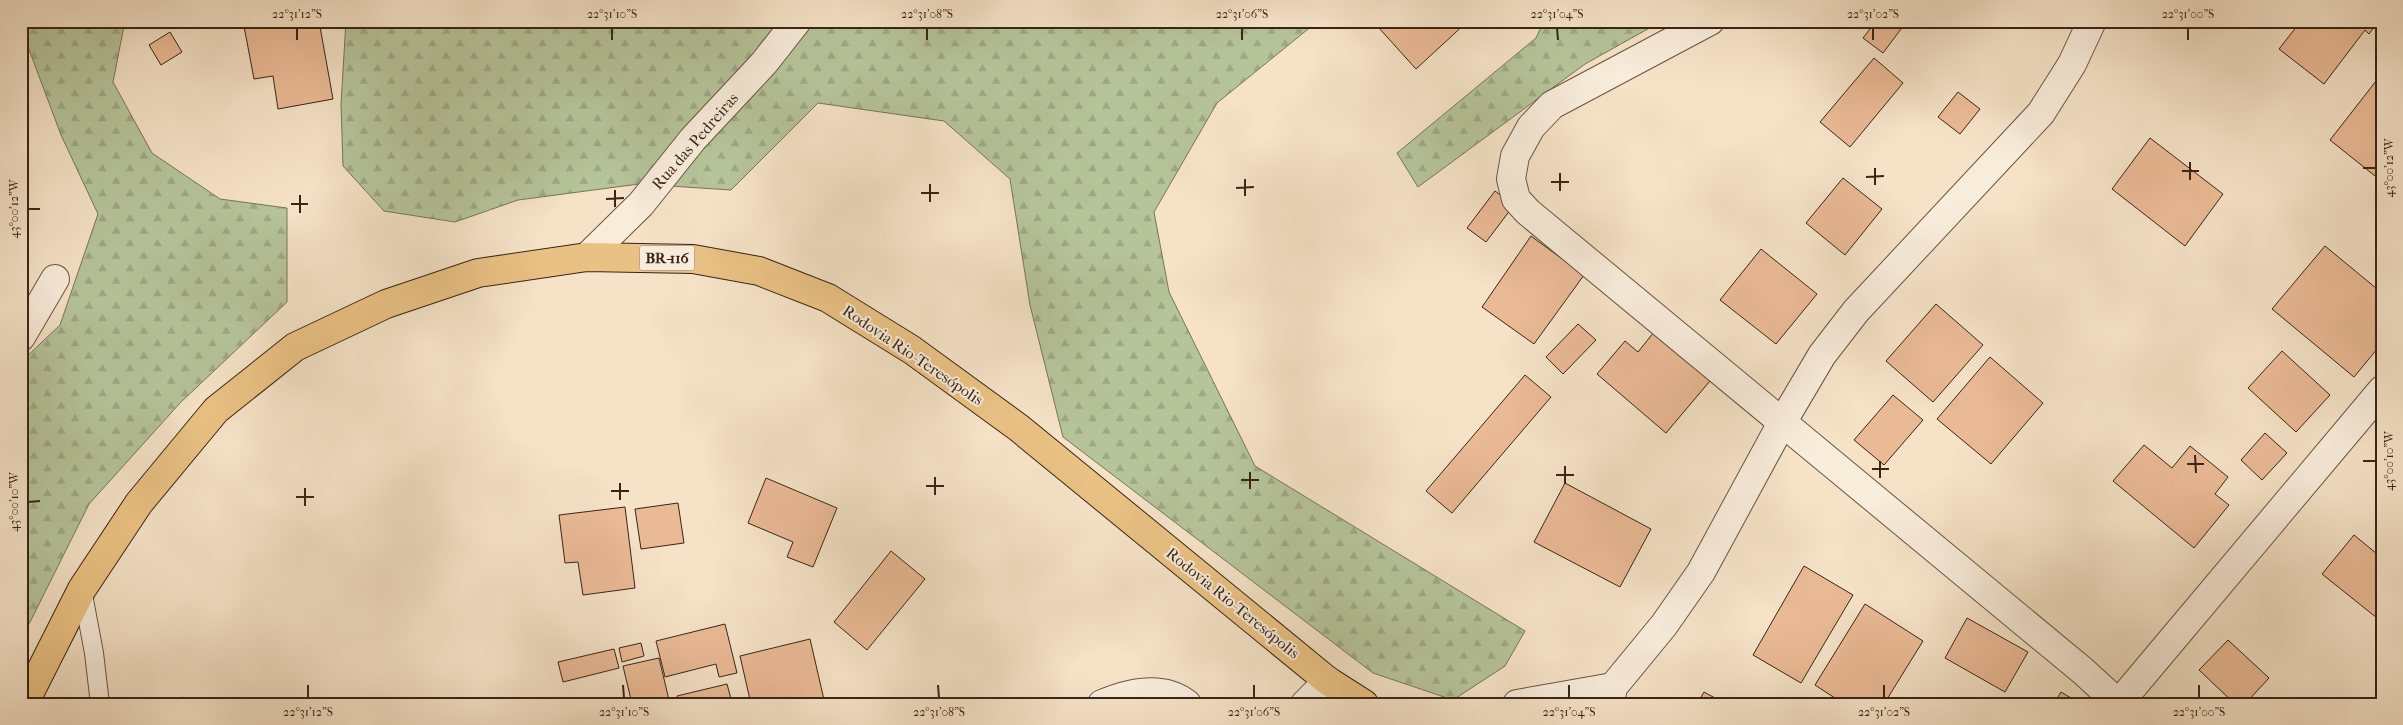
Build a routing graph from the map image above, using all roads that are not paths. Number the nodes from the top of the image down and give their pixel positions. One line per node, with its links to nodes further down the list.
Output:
1 (797, 21): 4 (street, Rua das Pedreiras)
2 (1710, 21): 8 (street)
3 (2092, 21): 8 (street)
4 (587, 257): 9 (highway, Rodovia Rio-Teresópolis / BR-116); 10 (highway, Rodovia Rio-Teresópolis / BR-116)
5 (55, 279): 6 (street)
6 (21, 337)
7 (2382, 390): 19 (street)
8 (1782, 421): 11 (street); 19 (street)
9 (82, 589): 12 (highway, Rodovia Rio-Teresópolis / BR-116); 13 (lane)
10 (1328, 681): 16 (street); 17 (highway, Rodovia Rio-Teresópolis / BR-116)
11 (1611, 695): 18 (street)
12 (24, 704)
13 (100, 704)
14 (1102, 704): 15 (street)
15 (1187, 704)
16 (1305, 704)
17 (1364, 704)
18 (1517, 704)
19 (2119, 704)

